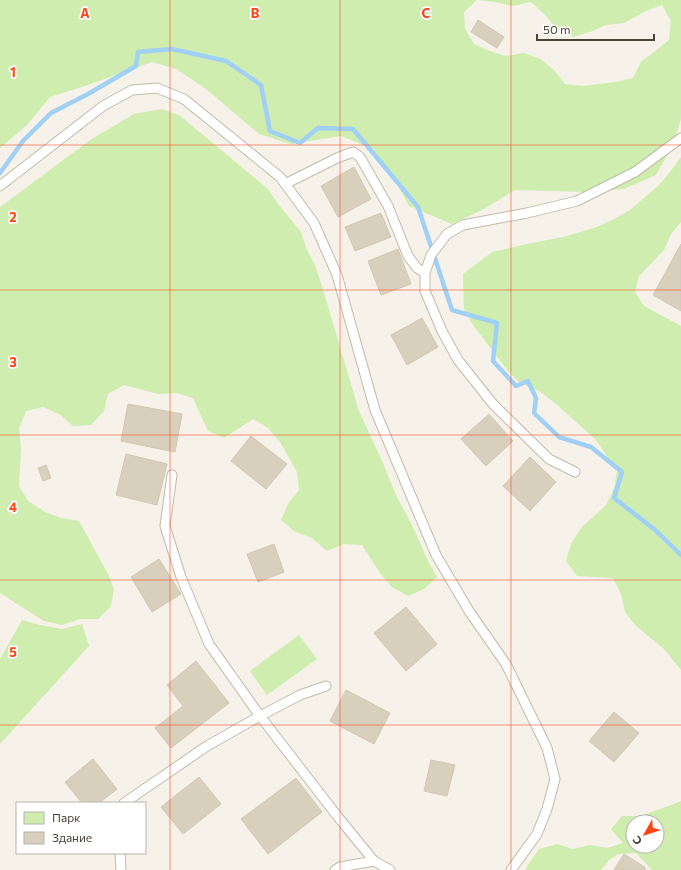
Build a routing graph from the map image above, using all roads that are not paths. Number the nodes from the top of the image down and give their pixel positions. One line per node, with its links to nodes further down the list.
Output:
1 (681, 138): 4 (lane)
2 (285, 184): 3 (lane); 4 (lane); 15 (lane)
3 (0, 186)
4 (425, 273): 5 (lane)
5 (575, 472)
6 (172, 475): 8 (lane)
7 (326, 686): 8 (lane)
8 (260, 716): 9 (lane); 11 (lane)
9 (125, 802)
10 (120, 854): 12 (lane)
11 (374, 861): 13 (lane); 14 (lane)
12 (121, 870)
13 (335, 870)
14 (390, 870)
15 (511, 870)

